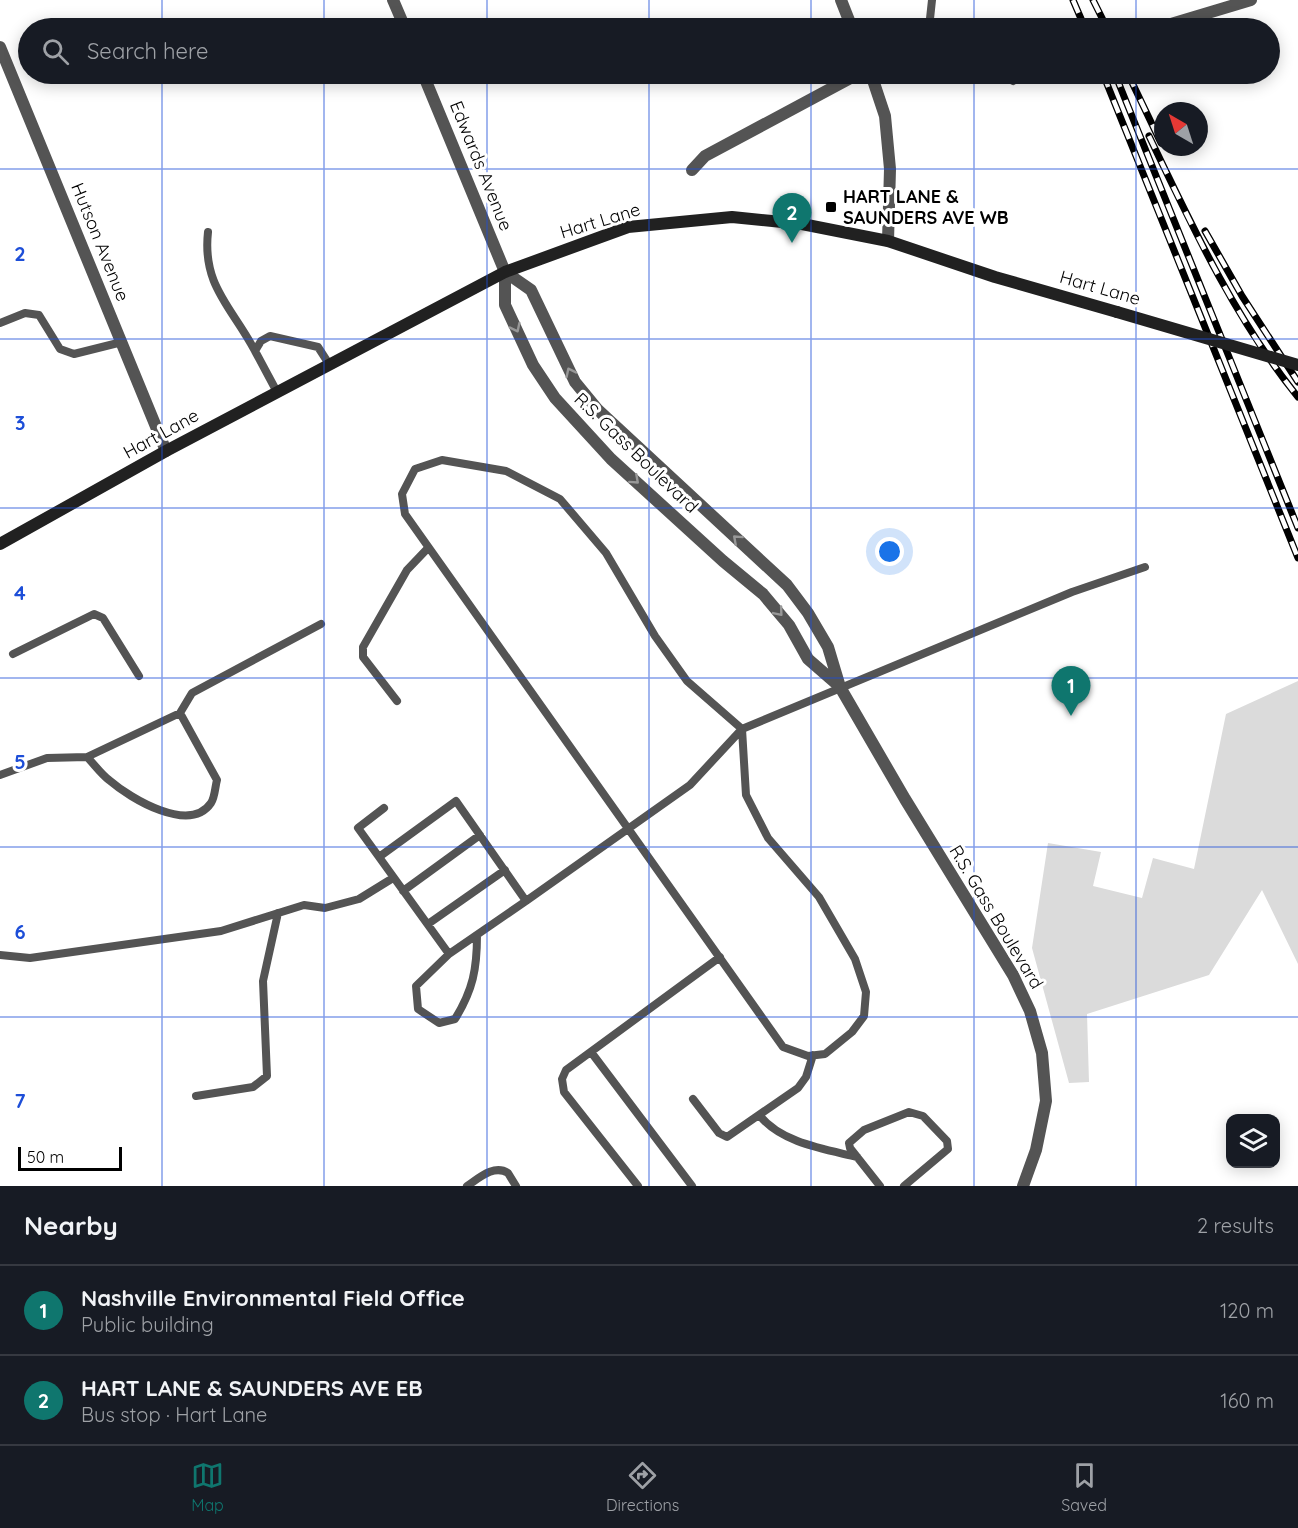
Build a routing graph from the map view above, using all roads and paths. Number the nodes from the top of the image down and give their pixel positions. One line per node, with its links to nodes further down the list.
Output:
1 (393, 0): 5 (street)
2 (841, 0): 6 (street)
3 (932, 0): 7 (lane)
4 (1251, 0): 8 (street)
5 (401, 18)
6 (848, 18)
7 (930, 18)
8 (1191, 18)
9 (0, 46): 18 (street, Hutson Avenue)
10 (427, 84): 16 (street, Edwards Avenue)
11 (839, 84): 13 (street)
12 (874, 84): 15 (street)
13 (692, 170)
14 (208, 232): 19 (lane)
15 (888, 241): 16 (main road, Hart Lane); 21 (main road, Hart Lane, bridge)
16 (505, 272): 20 (main road, Hart Lane); 30 (street, R.S. Gass Boulevard, one-way to 16); 30 (street, R.S. Gass Boulevard, one-way to 30)
17 (0, 323): 18 (lane)
18 (122, 342): 23 (street, Hutson Avenue)
19 (255, 351): 20 (lane); 22 (lane)
20 (329, 364): 22 (main road, Hart Lane)
21 (1298, 365)
22 (277, 392): 23 (main road, Hart Lane)
23 (166, 451): 24 (main road, Hart Lane)
24 (0, 544)
25 (428, 548): 31 (lane); 33 (lane); 37 (lane)
26 (1145, 567): 30 (lane)
27 (321, 624): 32 (lane)
28 (13, 654): 29 (lane)
29 (139, 676)
30 (840, 687): 33 (lane); 62 (street, R.S. Gass Boulevard)
31 (397, 701)
32 (180, 713): 34 (lane); 34 (lane)
33 (742, 729): 37 (lane); 51 (lane)
34 (87, 757): 35 (lane)
35 (0, 775)
36 (384, 808): 39 (lane)
37 (630, 829): 43 (lane); 49 (lane)
38 (480, 835): 39 (lane); 40 (lane); 42 (lane)
39 (379, 857): 41 (lane)
40 (505, 870): 43 (lane); 45 (lane)
41 (392, 874): 42 (lane); 44 (lane)
42 (404, 891): 45 (lane)
43 (526, 901): 46 (lane)
44 (278, 913): 48 (lane); 52 (lane)
45 (428, 924): 47 (lane)
46 (477, 935): 47 (lane); 47 (lane)
47 (449, 954)
48 (0, 955)
49 (720, 957): 50 (lane); 51 (lane)
50 (591, 1052): 58 (lane); 59 (lane)
51 (813, 1055): 54 (lane)
52 (196, 1096)
53 (693, 1099): 54 (lane)
54 (760, 1116): 55 (lane)
55 (856, 1157): 60 (lane); 61 (lane)
56 (467, 1186): 57 (lane)
57 (516, 1186)
58 (638, 1186)
59 (692, 1186)
60 (880, 1186)
61 (904, 1186)
62 (1023, 1186)

